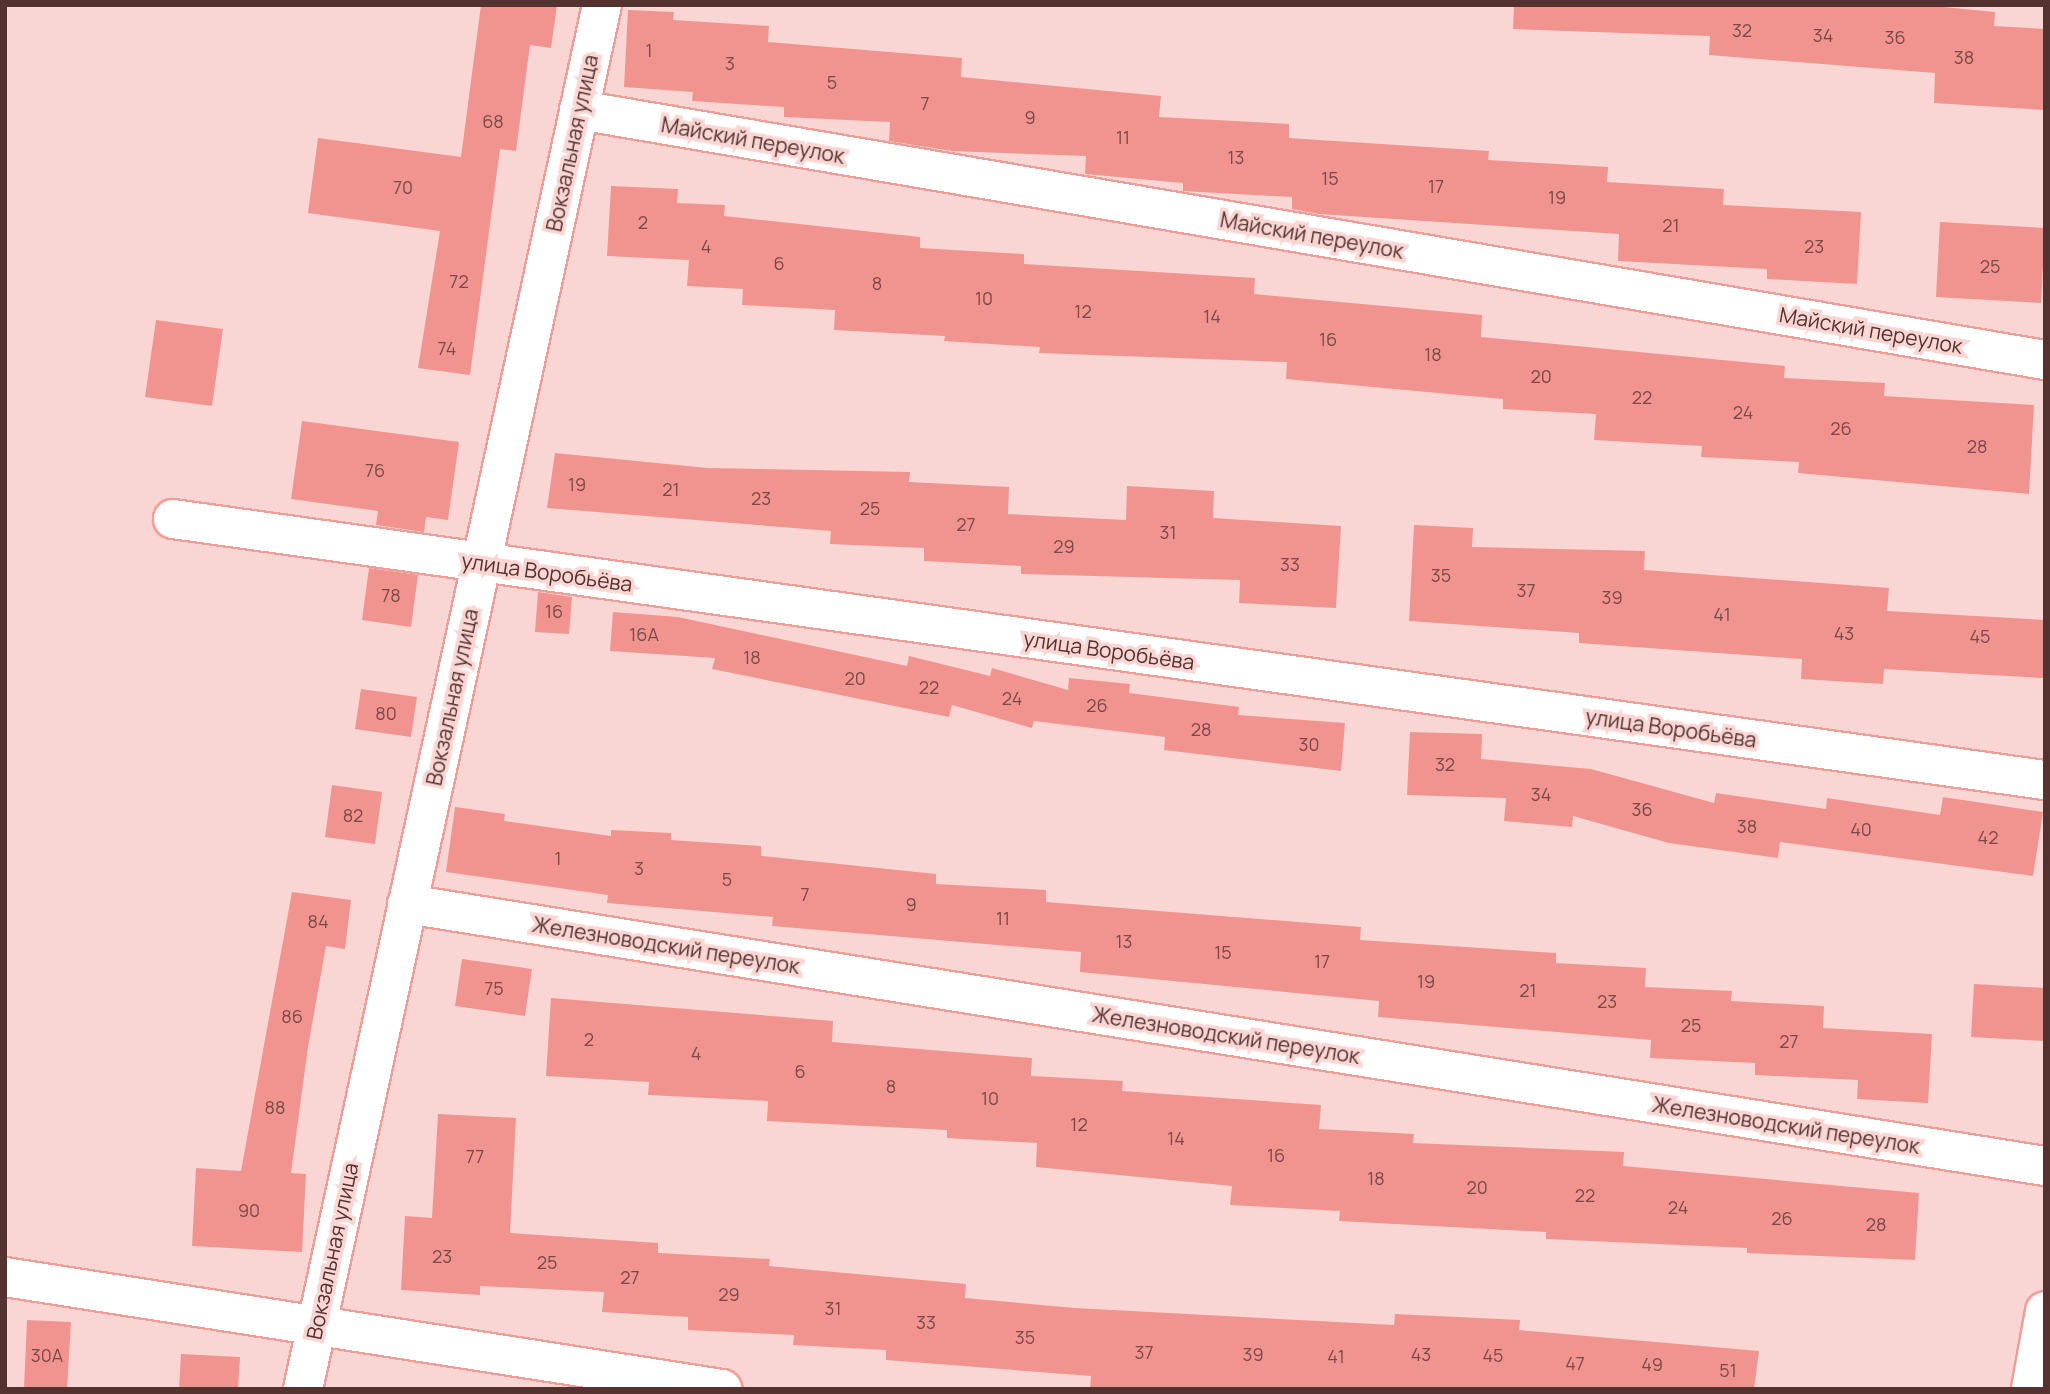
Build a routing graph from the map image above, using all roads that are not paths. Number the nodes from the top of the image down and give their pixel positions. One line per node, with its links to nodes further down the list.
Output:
1 (602, 5): 2 (street, Вокзальная улица)
2 (579, 110): 3 (street, Майский переулок); 5 (street, Вокзальная улица)
3 (2045, 360)
4 (173, 519): 5 (street, улица Воробьёва)
5 (481, 563): 6 (street, улица Воробьёва); 7 (street, Вокзальная улица)
6 (2045, 780)
7 (407, 904): 8 (street, Железноводский переулок); 11 (street, Вокзальная улица)
8 (2045, 1166)
9 (5, 1277): 11 (street)
10 (2045, 1311): 14 (street)
11 (315, 1330): 12 (street, Вокзальная улица); 13 (street)
12 (303, 1389)
13 (722, 1389)
14 (2031, 1389)

